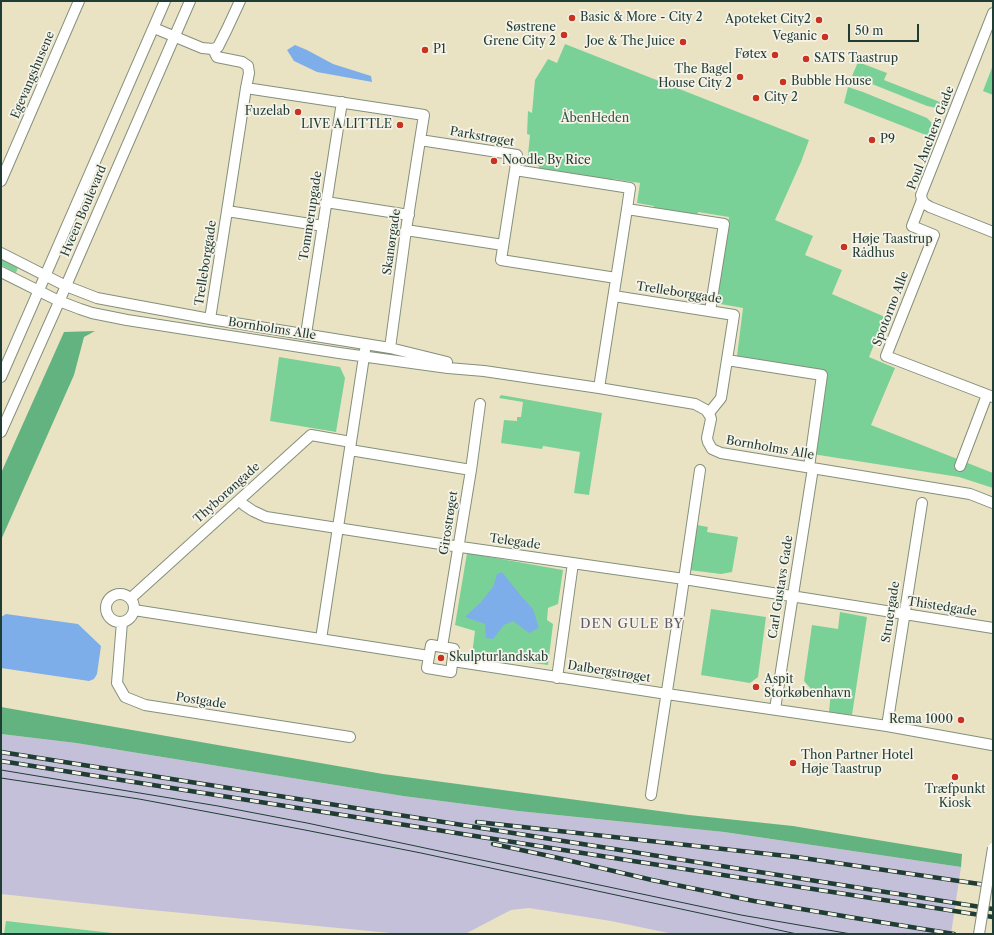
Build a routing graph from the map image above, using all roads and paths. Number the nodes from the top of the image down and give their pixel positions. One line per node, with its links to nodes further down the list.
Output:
1 (79, 1): 13 (street, Egevangshusene)
2 (165, 1): 6 (street, Hveen Boulevard)
3 (190, 1): 7 (street, Hveen Boulevard)
4 (240, 1): 8 (street)
5 (993, 13): 14 (street, Poul Anchers Gade)
6 (154, 28): 7 (street); 25 (street, Hveen Boulevard)
7 (174, 37): 8 (street); 27 (street, Hveen Boulevard)
8 (213, 49): 9 (street)
9 (246, 88): 10 (street); 17 (street)
10 (342, 102): 11 (street); 15 (street, Tommerupgade)
11 (420, 140): 12 (street, Parkstrøget); 18 (street, Skanørgade)
12 (515, 170): 16 (street); 22 (street)
13 (1, 181)
14 (922, 200): 21 (street, Poul Anchers Gade); 41 (street, Spotorno Alle)
15 (326, 202): 18 (street); 19 (street, Tommerupgade)
16 (627, 209): 26 (street); 31 (street)
17 (227, 211): 19 (street, Trelleborggade); 32 (street, Trelleborggade)
18 (409, 215): 20 (street, Skanørgade)
19 (323, 226): 33 (street, Tommerupgade)
20 (406, 230): 22 (street); 35 (street, Skanørgade)
21 (993, 232)
22 (503, 245): 26 (street)
23 (1, 253): 25 (street, Bornholms Alle)
24 (1, 272): 28 (street, Bornholms Alle)
25 (45, 276): 27 (street, Bornholms Alle); 28 (street, Hveen Boulevard)
26 (616, 278): 29 (street)
27 (66, 286): 30 (street, Hveen Boulevard); 32 (street, Bornholms Alle)
28 (38, 291): 30 (street, Bornholms Alle); 39 (street, Hveen Boulevard)
29 (614, 296): 31 (street, Trelleborggade); 40 (street)
30 (59, 301): 36 (street, Bornholms Alle); 44 (street, Hveen Boulevard)
31 (710, 311): 37 (street, Trelleborggade)
32 (210, 319): 33 (street, Bornholms Alle)
33 (306, 334): 34 (street, Bornholms Alle)
34 (366, 344): 35 (street, Bornholms Alle); 36 (street)
35 (390, 348): 38 (street, Bornholms Alle)
36 (364, 356): 38 (street, Bornholms Alle); 45 (street)
37 (727, 360): 43 (street, Trelleborggade); 47 (street)
38 (484, 371): 40 (street, Bornholms Alle)
39 (1, 377)
40 (599, 388): 43 (street, Bornholms Alle)
41 (990, 396): 46 (street)
42 (480, 404): 48 (street, Girostrøget)
43 (708, 412): 47 (street, Bornholms Alle)
44 (1, 432)
45 (351, 446): 48 (street); 50 (street, Thyborøngade); 53 (street)
46 (960, 466)
47 (811, 468): 51 (street, Bornholms Alle); 57 (street, Carl Gustavs Gade)
48 (471, 470): 54 (street, Girostrøget)
49 (700, 470): 56 (street)
50 (239, 500): 53 (street, Telegade); 58 (street, Thyborøngade)
51 (993, 503)
52 (922, 504): 60 (street, Struergade)
53 (338, 528): 54 (street, Telegade); 63 (street)
54 (458, 547): 55 (street, Telegade); 64 (street, Girostrøget)
55 (573, 563): 56 (street, Telegade); 67 (street)
56 (684, 579): 57 (street, Telegade); 68 (street)
57 (793, 596): 60 (street, Thistedgade); 69 (street, Carl Gustavs Gade)
58 (131, 598): 59 (street); 61 (street)
59 (134, 610): 61 (street); 63 (street)
60 (904, 614): 62 (street, Thistedgade); 70 (street, Struergade)
61 (122, 622): 71 (street, Postgade)
62 (993, 628)
63 (321, 639): 65 (street)
64 (442, 647): 65 (street); 66 (street)
65 (429, 656): 66 (street)
66 (453, 661): 67 (street, Dalbergstrøget)
67 (557, 678): 68 (street, Dalbergstrøget)
68 (667, 694): 69 (street, Dalbergstrøget); 73 (street)
69 (775, 709): 70 (street, Dalbergstrøget)
70 (887, 726): 72 (street, Dalbergstrøget)
71 (350, 737)
72 (993, 745)
73 (652, 795)
74 (993, 845): 75 (street)
75 (992, 848): 76 (street, bridge)
76 (979, 934)

